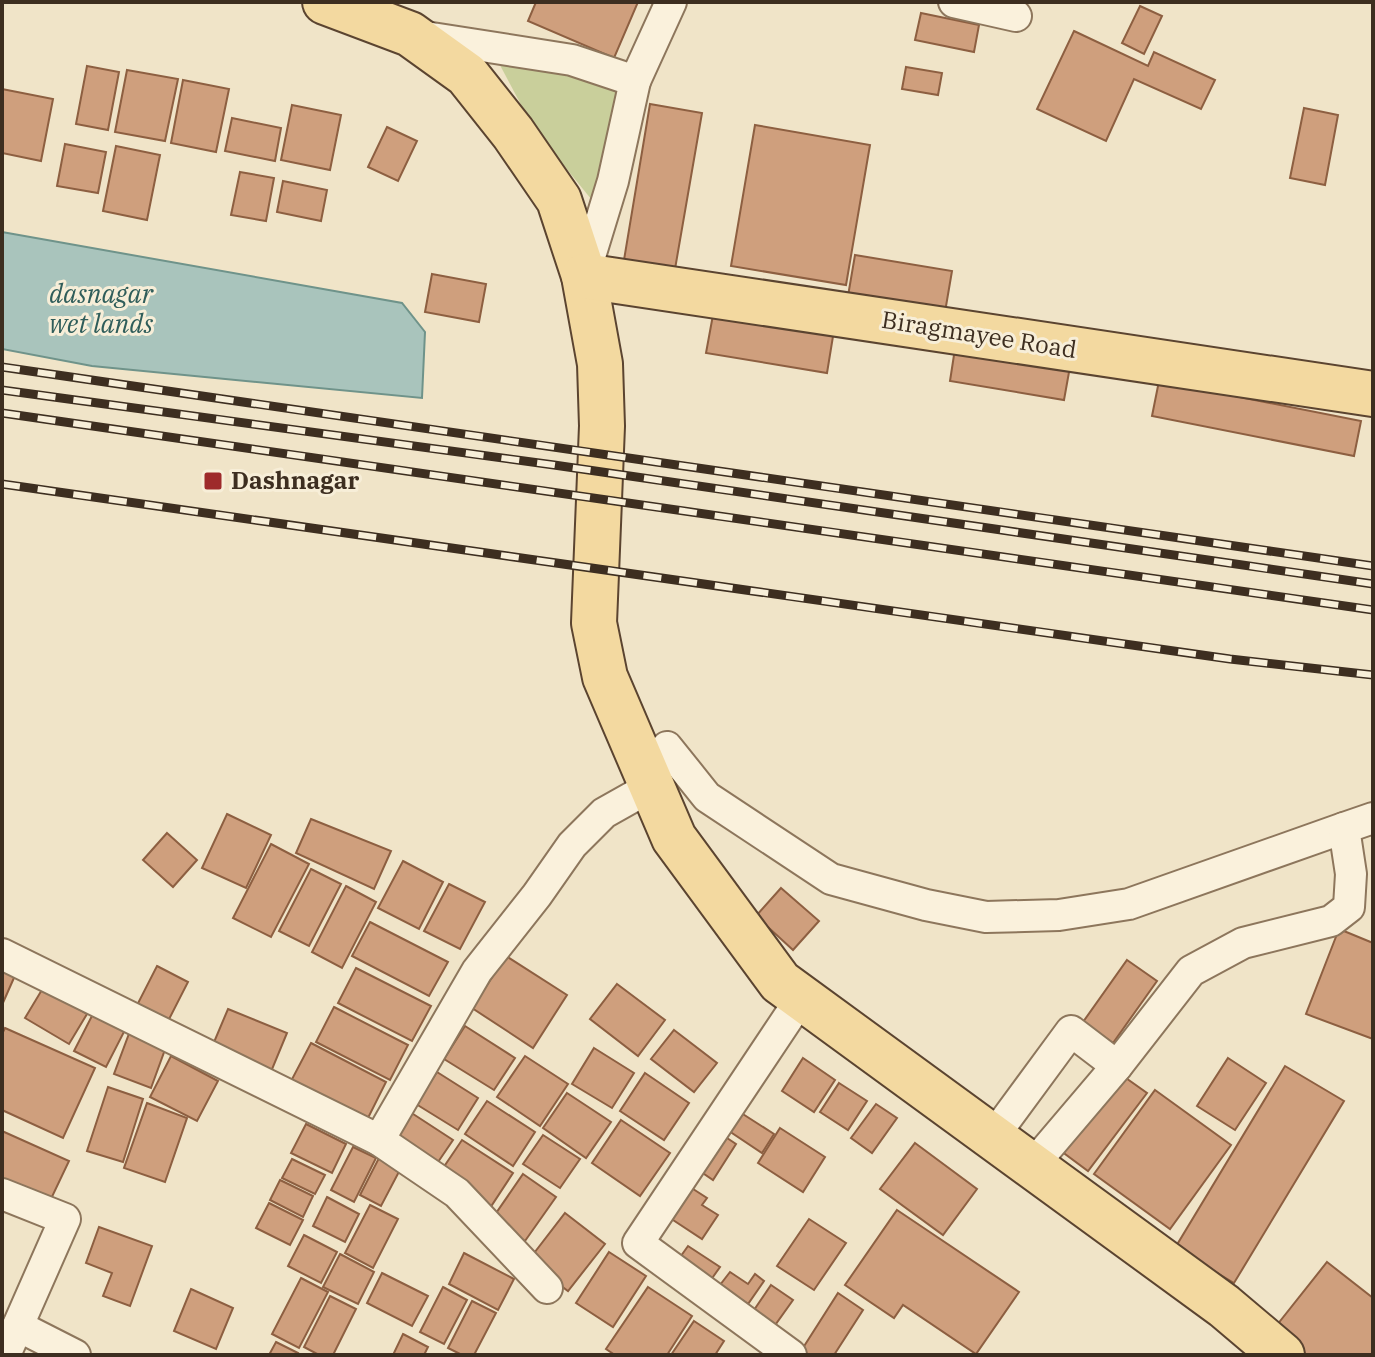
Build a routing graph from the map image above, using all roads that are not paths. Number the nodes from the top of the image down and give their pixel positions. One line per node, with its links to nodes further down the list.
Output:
1 (325, 2): 5 (main road)
2 (671, 2): 6 (street)
3 (954, 2): 4 (street)
4 (1016, 16)
5 (410, 34): 6 (street); 7 (main road)
6 (635, 81): 7 (street)
7 (584, 276): 8 (main road, Biragmayee Road); 9 (main road)
8 (1373, 394)
9 (660, 766): 11 (street); 13 (main road); 16 (street)
10 (1373, 818): 11 (street)
11 (1344, 828): 14 (street)
12 (2, 954): 16 (street)
13 (802, 997): 15 (main road); 23 (street)
14 (1117, 1066): 15 (street); 17 (street)
15 (993, 1137): 17 (main road)
16 (379, 1140): 19 (street)
17 (1032, 1166): 24 (main road)
18 (2, 1194): 20 (street)
19 (547, 1288)
20 (18, 1326): 21 (street); 22 (street)
21 (5, 1355)
22 (75, 1355)
23 (791, 1355)
24 (1282, 1355)

